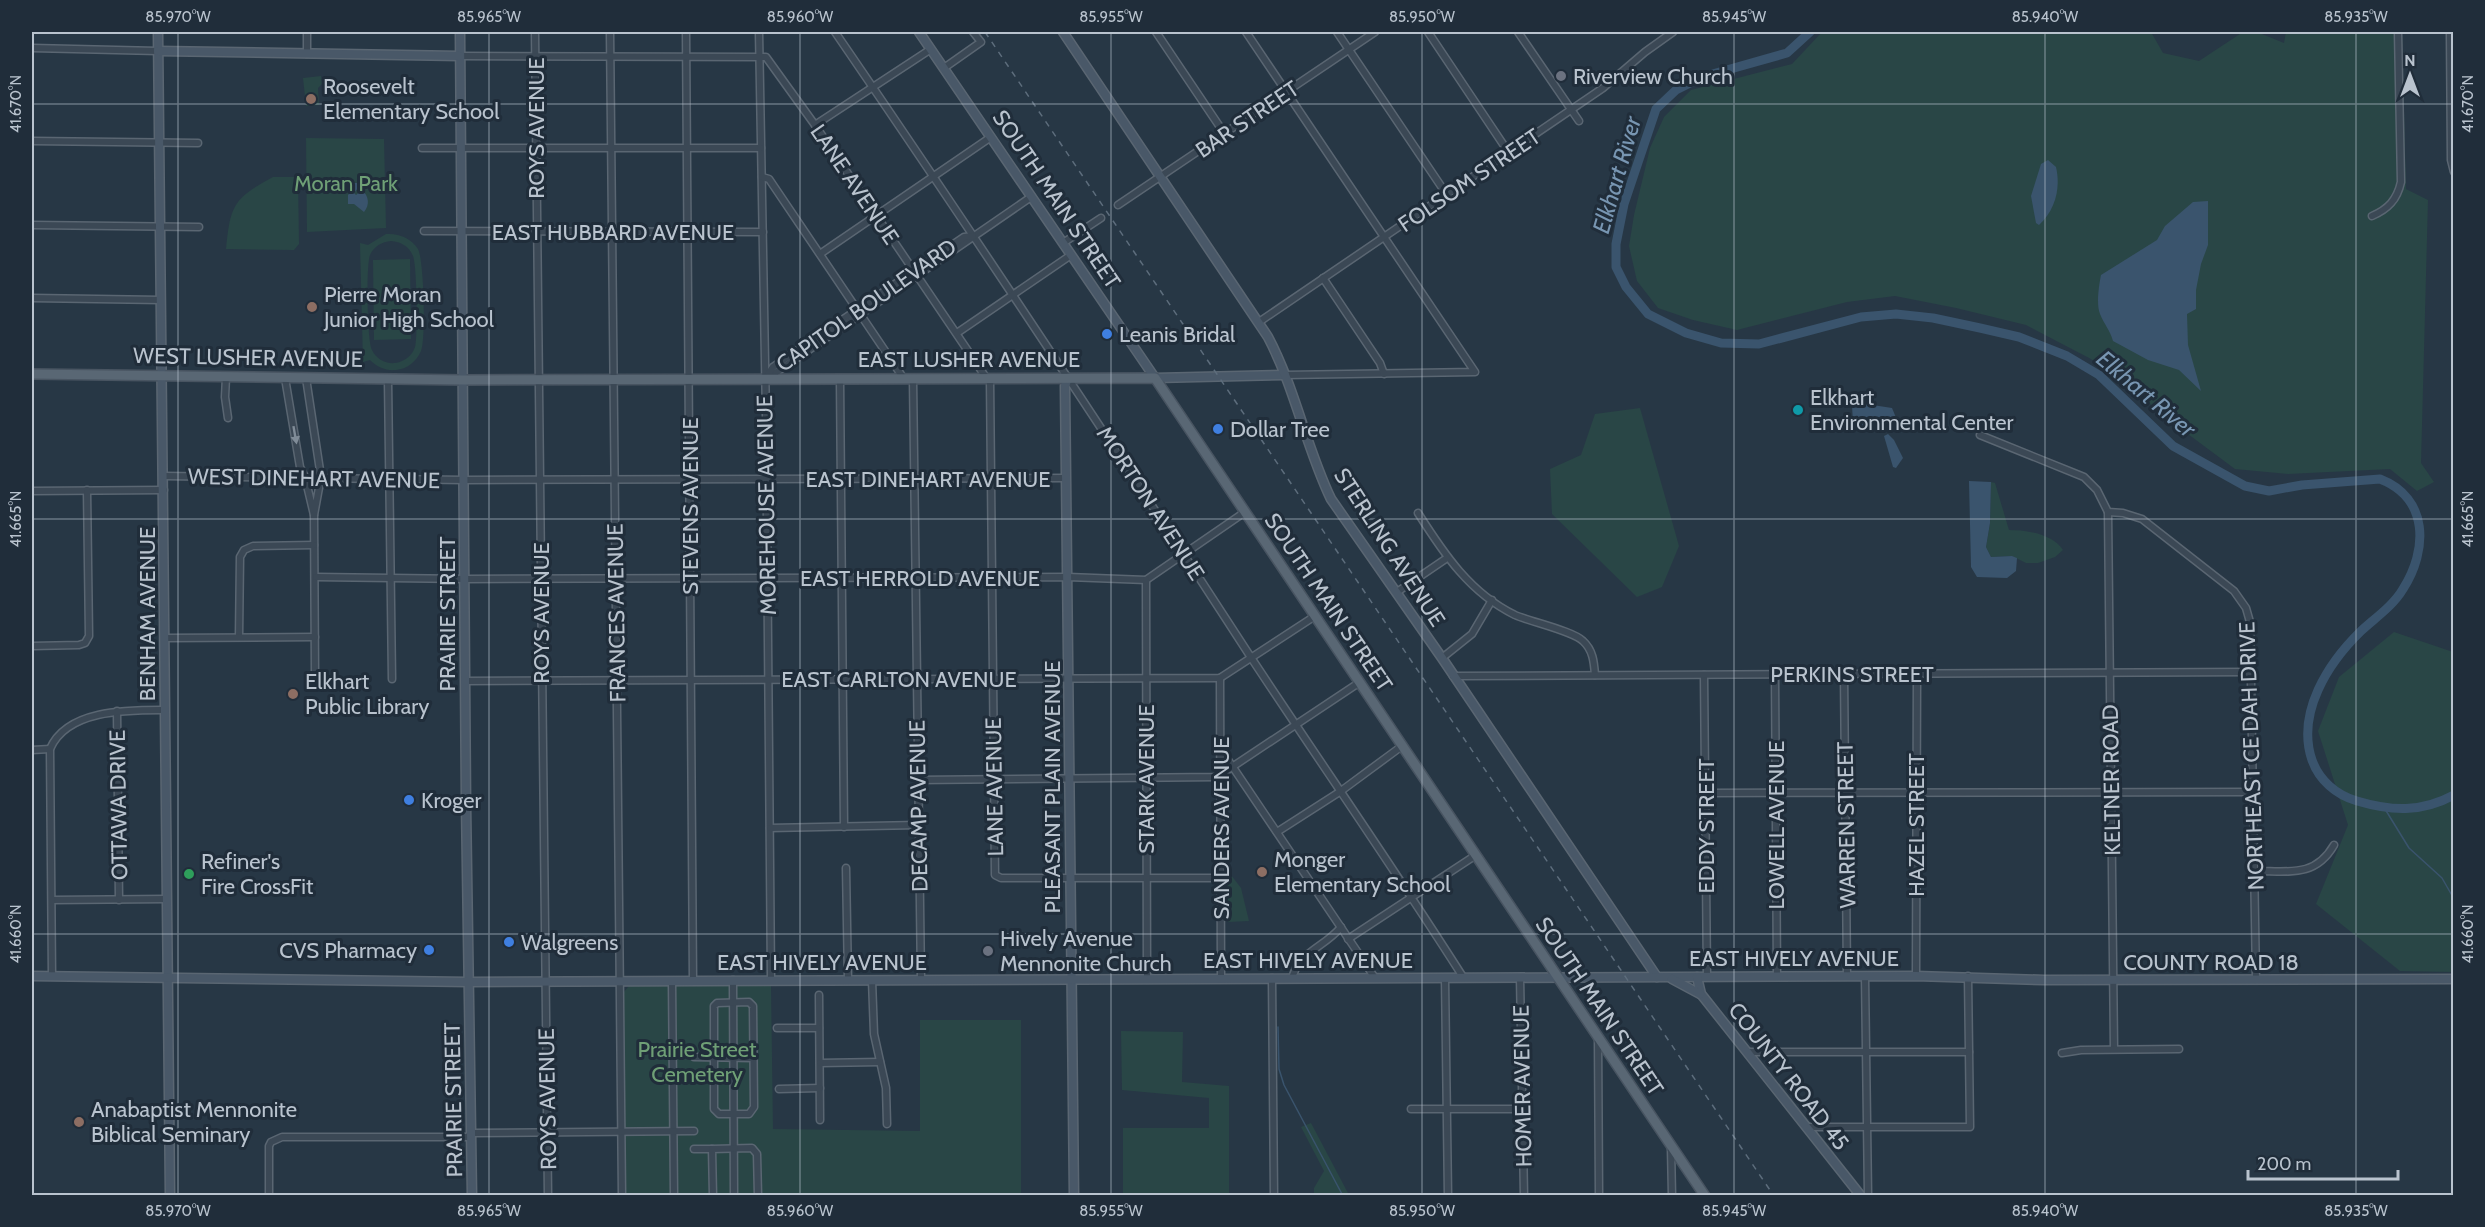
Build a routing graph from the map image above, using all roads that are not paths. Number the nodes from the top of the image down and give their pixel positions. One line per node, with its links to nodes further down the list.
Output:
1 (158, 32): 24 (street, BENHAM AVENUE)
2 (307, 32): 25 (street)
3 (460, 32): 26 (street, PRAIRIE STREET)
4 (535, 32): 29 (street, ROYS AVENUE)
5 (610, 32): 30 (street, FRANCES AVENUE)
6 (686, 32): 27 (street, STEVENS AVENUE)
7 (759, 32): 28 (street, MOREHOUSE AVENUE)
8 (835, 32): 32 (street, MORTON AVENUE)
9 (919, 32): 22 (street, SOUTH MAIN STREET)
10 (973, 32): 31 (street)
11 (1063, 32): 51 (street, STERLING AVENUE)
12 (1156, 32): 37 (street)
13 (1246, 32): 33 (street)
14 (1337, 32): 23 (street)
15 (1375, 32): 23 (street, BAR STREET)
16 (1428, 32): 48 (street)
17 (1518, 32): 34 (street)
18 (1673, 32): 34 (street, FOLSOM STREET)
19 (2398, 32): 57 (street)
20 (2450, 32): 49 (street)
21 (32, 48): 24 (street)
22 (931, 49): 31 (street, SOUTH MAIN STREET); 32 (street)
23 (1349, 49): 33 (street, BAR STREET); 53 (street)
24 (158, 51): 25 (street); 40 (street, BENHAM AVENUE)
25 (307, 54): 26 (street)
26 (460, 56): 29 (street); 47 (street, PRAIRIE STREET)
27 (686, 56): 28 (street); 30 (street); 45 (street, STEVENS AVENUE)
28 (759, 56): 36 (street, LANE AVENUE); 46 (street, MOREHOUSE AVENUE)
29 (535, 57): 30 (street); 43 (street, ROYS AVENUE)
30 (611, 57): 44 (street, FRANCES AVENUE)
31 (944, 68): 38 (street, SOUTH MAIN STREET)
32 (873, 87): 36 (street); 50 (street, MORTON AVENUE)
33 (1286, 91): 37 (street, BAR STREET); 69 (street)
34 (1571, 110): 35 (street); 48 (street, FOLSOM STREET)
35 (1579, 121)
36 (816, 125): 56 (street, LANE AVENUE)
37 (1224, 133): 51 (street, BAR STREET)
38 (991, 137): 50 (street); 54 (street, SOUTH MAIN STREET)
39 (32, 141): 40 (street)
40 (159, 143): 41 (street); 60 (street, BENHAM AVENUE)
41 (198, 143)
42 (422, 148): 47 (street)
43 (536, 148): 44 (street); 47 (street); 66 (street, ROYS AVENUE)
44 (611, 148): 45 (street); 63 (street, FRANCES AVENUE)
45 (687, 148): 46 (street); 64 (street, STEVENS AVENUE)
46 (761, 148): 52 (street, MOREHOUSE AVENUE)
47 (462, 149): 65 (street, PRAIRIE STREET)
48 (1509, 153): 53 (street, FOLSOM STREET)
49 (2454, 172)
50 (933, 176): 56 (street); 68 (street, MORTON AVENUE)
51 (1161, 176): 55 (street, BAR STREET); 79 (street, STERLING AVENUE)
52 (762, 177): 67 (street, MOREHOUSE AVENUE); 71 (street)
53 (1447, 195): 69 (street, FOLSOM STREET)
54 (1031, 196): 68 (street, CAPITOL BOULEVARD); 70 (street, SOUTH MAIN STREET)
55 (1118, 205)
56 (876, 215): 71 (street); 73 (street, LANE AVENUE)
57 (2372, 216)
58 (1101, 218): 70 (street)
59 (32, 225): 60 (street)
60 (160, 226): 61 (street); 77 (street, BENHAM AVENUE)
61 (199, 226)
62 (424, 231): 65 (street, EAST HUBBARD AVENUE)
63 (612, 231): 64 (street, EAST HUBBARD AVENUE); 66 (street, EAST HUBBARD AVENUE); 95 (street, FRANCES AVENUE)
64 (687, 231): 67 (street, EAST HUBBARD AVENUE); 96 (street, STEVENS AVENUE)
65 (462, 232): 66 (street, EAST HUBBARD AVENUE); 93 (street, PRAIRIE STREET)
66 (537, 232): 94 (street, ROYS AVENUE)
67 (763, 232): 97 (street, MOREHOUSE AVENUE)
68 (973, 236): 73 (street, CAPITOL BOULEVARD); 75 (street, MORTON AVENUE)
69 (1384, 236): 74 (street, FOLSOM STREET); 84 (street, EAST LUSHER AVENUE)
70 (1063, 243): 72 (street, SOUTH MAIN STREET)
71 (820, 254): 78 (street)
72 (1071, 255): 75 (street); 89 (street, SOUTH MAIN STREET)
73 (916, 273): 78 (street, CAPITOL BOULEVARD); 80 (street, LANE AVENUE)
74 (1323, 278): 79 (street, FOLSOM STREET); 84 (street)
75 (1013, 294): 80 (street); 88 (street, MORTON AVENUE)
76 (32, 298): 77 (street)
77 (161, 300): 82 (street, BENHAM AVENUE)
78 (859, 312): 90 (street); 97 (street, CAPITOL BOULEVARD)
79 (1259, 322): 83 (street, STERLING AVENUE)
80 (957, 333): 91 (street, LANE AVENUE)
81 (32, 374): 82 (main road, WEST LUSHER AVENUE)
82 (161, 375): 85 (main road, WEST LUSHER AVENUE); 101 (street, BENHAM AVENUE)
83 (1285, 375): 84 (street, EAST LUSHER AVENUE); 89 (street, EAST LUSHER AVENUE); 136 (street, STERLING AVENUE)
84 (1384, 375)
85 (225, 377): 86 (main road, WEST LUSHER AVENUE); 99 (street)
86 (285, 378): 87 (main road, WEST LUSHER AVENUE); 102 (street, one-way to 102)
87 (306, 378): 92 (main road, WEST LUSHER AVENUE); 103 (street)
88 (1068, 378): 89 (main road, EAST LUSHER AVENUE); 91 (main road, EAST LUSHER AVENUE); 105 (street, PLEASANT PLAIN AVENUE); 122 (street, MORTON AVENUE)
89 (1155, 378): 117 (main road, SOUTH MAIN STREET)
90 (909, 379): 91 (main road, EAST LUSHER AVENUE); 98 (main road, EAST LUSHER AVENUE); 109 (street, DECAMP AVENUE)
91 (989, 379): 110 (street, LANE AVENUE)
92 (388, 380): 93 (main road, WEST LUSHER AVENUE); 104 (street)
93 (464, 380): 94 (main road, EAST LUSHER AVENUE); 111 (street, PRAIRIE STREET)
94 (540, 380): 95 (main road, EAST LUSHER AVENUE); 112 (street, ROYS AVENUE)
95 (615, 380): 96 (main road, EAST LUSHER AVENUE); 113 (street, FRANCES AVENUE)
96 (690, 380): 97 (main road, EAST LUSHER AVENUE); 106 (street, STEVENS AVENUE)
97 (765, 380): 98 (main road, EAST LUSHER AVENUE); 107 (street, MOREHOUSE AVENUE)
98 (840, 380): 108 (street)
99 (228, 418)
100 (1980, 435): 118 (street)
101 (164, 476): 102 (street, WEST DINEHART AVENUE); 115 (street, BENHAM AVENUE)
102 (305, 477): 103 (street, WEST DINEHART AVENUE); 120 (street)
103 (321, 477): 104 (street, WEST DINEHART AVENUE); 120 (street)
104 (389, 478): 111 (street, WEST DINEHART AVENUE); 126 (street)
105 (1066, 478): 110 (street, EAST DINEHART AVENUE); 125 (street, PLEASANT PLAIN AVENUE)
106 (689, 479): 107 (street, EAST DINEHART AVENUE); 113 (street, EAST DINEHART AVENUE); 134 (street, STEVENS AVENUE)
107 (765, 479): 108 (street, EAST DINEHART AVENUE); 128 (street, MOREHOUSE AVENUE)
108 (840, 479): 109 (street, EAST DINEHART AVENUE); 129 (street)
109 (915, 479): 110 (street, EAST DINEHART AVENUE); 130 (street, DECAMP AVENUE)
110 (990, 479): 131 (street, LANE AVENUE)
111 (465, 480): 112 (street, EAST DINEHART AVENUE); 132 (street, PRAIRIE STREET)
112 (540, 480): 113 (street, EAST DINEHART AVENUE); 133 (street, ROYS AVENUE)
113 (614, 480): 127 (street, FRANCES AVENUE)
114 (87, 490): 115 (street, WEST DINEHART AVENUE); 116 (street, WEST DINEHART AVENUE); 142 (street)
115 (164, 490): 141 (street, BENHAM AVENUE)
116 (32, 491)
117 (1245, 512): 122 (street); 138 (main road, SOUTH MAIN STREET)
118 (2108, 512): 145 (street, NORTHEAST CE DAH DRIVE); 146 (street, KELTNER ROAD)
119 (1418, 513): 123 (street)
120 (314, 515): 121 (street)
121 (314, 545): 124 (street); 139 (street)
122 (1184, 553): 135 (street); 143 (street, MORTON AVENUE)
123 (1447, 558): 136 (street); 137 (street)
124 (316, 576): 126 (street, EAST HERROLD AVENUE); 140 (street)
125 (1068, 577): 131 (street, EAST HERROLD AVENUE); 135 (street, EAST HERROLD AVENUE); 159 (street, PLEASANT PLAIN AVENUE)
126 (391, 578): 132 (street, EAST HERROLD AVENUE); 157 (street)
127 (615, 578): 133 (street, EAST HERROLD AVENUE); 134 (street, EAST HERROLD AVENUE); 161 (street, FRANCES AVENUE)
128 (767, 578): 129 (street, EAST HERROLD AVENUE); 134 (street, EAST HERROLD AVENUE); 163 (street, MOREHOUSE AVENUE)
129 (842, 578): 130 (street, EAST HERROLD AVENUE); 164 (street)
130 (916, 578): 131 (street, EAST HERROLD AVENUE); 158 (street, DECAMP AVENUE)
131 (991, 578): 154 (street, LANE AVENUE)
132 (466, 579): 133 (street, EAST HERROLD AVENUE); 165 (street, PRAIRIE STREET)
133 (541, 579): 160 (street, ROYS AVENUE)
134 (691, 579): 162 (street, STEVENS AVENUE)
135 (1146, 580): 155 (street, STARK AVENUE)
136 (1397, 592): 144 (street, STERLING AVENUE)
137 (1492, 600): 144 (street); 151 (street)
138 (1315, 616): 143 (street); 166 (main road, SOUTH MAIN STREET)
139 (239, 637): 140 (street); 141 (street)
140 (315, 637): 147 (street)
141 (165, 638): 167 (street, BENHAM AVENUE)
142 (32, 646)
143 (1252, 658): 156 (street); 169 (street, MORTON AVENUE)
144 (1442, 658): 153 (street, STERLING AVENUE)
145 (2251, 672): 146 (street, PERKINS STREET); 184 (street, NORTHEAST CE DAH DRIVE)
146 (2110, 673): 150 (street, PERKINS STREET); 183 (street, KELTNER ROAD)
147 (315, 674)
148 (1775, 674): 149 (street, PERKINS STREET); 152 (street, PERKINS STREET); 186 (street, LOWELL AVENUE)
149 (1844, 674): 150 (street, PERKINS STREET); 181 (street, WARREN STREET)
150 (1917, 674): 182 (street, HAZEL STREET)
151 (1595, 675): 152 (street, PERKINS STREET); 153 (street, PERKINS STREET)
152 (1704, 675): 185 (street, EDDY STREET)
153 (1454, 676): 213 (street, STERLING AVENUE)
154 (992, 678): 158 (street, EAST CARLTON AVENUE); 159 (street, EAST CARLTON AVENUE); 177 (street, LANE AVENUE)
155 (1145, 678): 156 (street, EAST CARLTON AVENUE); 159 (street, EAST CARLTON AVENUE); 176 (street, STARK AVENUE)
156 (1220, 678): 173 (street, SANDERS AVENUE)
157 (392, 679)
158 (917, 679): 164 (street, EAST CARLTON AVENUE); 179 (street, DECAMP AVENUE)
159 (1070, 679): 178 (street, PLEASANT PLAIN AVENUE)
160 (541, 680): 161 (street, EAST CARLTON AVENUE); 165 (street, EAST CARLTON AVENUE); 237 (street, ROYS AVENUE)
161 (617, 680): 162 (street, EAST CARLTON AVENUE); 232 (street, FRANCES AVENUE)
162 (692, 680): 163 (street, EAST CARLTON AVENUE); 234 (street, STEVENS AVENUE)
163 (769, 680): 164 (street, EAST CARLTON AVENUE); 189 (street, MOREHOUSE AVENUE)
164 (842, 680): 188 (street)
165 (465, 681): 236 (street, PRAIRIE STREET)
166 (1360, 682): 169 (street); 170 (main road, SOUTH MAIN STREET)
167 (165, 710): 168 (street); 199 (street, BENHAM AVENUE)
168 (117, 711): 171 (street); 201 (street, OTTAWA DRIVE)
169 (1296, 725): 174 (street); 180 (street, MORTON AVENUE)
170 (1402, 746): 180 (street); 192 (main road, SOUTH MAIN STREET)
171 (50, 749): 172 (street); 200 (street)
172 (32, 750)
173 (1222, 750): 174 (street); 175 (street, SANDERS AVENUE)
174 (1233, 766): 175 (street); 190 (street)
175 (1221, 774): 176 (street); 197 (street, SANDERS AVENUE)
176 (1146, 778): 178 (street); 196 (street, STARK AVENUE)
177 (995, 779): 178 (street); 179 (street); 195 (street, LANE AVENUE)
178 (1070, 779): 195 (street, PLEASANT PLAIN AVENUE)
179 (918, 780): 187 (street, DECAMP AVENUE)
180 (1341, 791): 190 (street); 198 (street, MORTON AVENUE)
181 (1845, 792): 182 (street); 186 (street); 206 (street, WARREN STREET)
182 (1916, 792): 183 (street); 208 (street, HAZEL STREET)
183 (2111, 792): 184 (street); 231 (street, KELTNER ROAD)
184 (2252, 792): 194 (street, NORTHEAST CE DAH DRIVE)
185 (1705, 793): 186 (street); 215 (street, EDDY STREET)
186 (1776, 793): 216 (street, LOWELL AVENUE)
187 (918, 825): 188 (street); 230 (street, DECAMP AVENUE)
188 (844, 827): 189 (street)
189 (770, 828): 221 (street, MOREHOUSE AVENUE)
190 (1277, 832): 202 (street)
191 (2334, 845): 194 (street)
192 (1476, 855): 198 (street); 212 (main road, SOUTH MAIN STREET)
193 (846, 868): 235 (street)
194 (2255, 870): 226 (street, NORTHEAST CE DAH DRIVE)
195 (1071, 877): 196 (street); 222 (street, PLEASANT PLAIN AVENUE)
196 (1146, 878): 197 (street); 223 (street, STARK AVENUE)
197 (1222, 878): 224 (street, SANDERS AVENUE)
198 (1412, 897): 203 (street); 210 (street, MORTON AVENUE)
199 (167, 899): 201 (street); 217 (street, BENHAM AVENUE)
200 (52, 900): 201 (street); 205 (street)
201 (119, 900)
202 (1341, 927): 203 (street); 225 (street)
203 (1348, 939): 219 (street)
204 (32, 976): 205 (street, EAST HIVELY AVENUE)
205 (52, 976): 217 (street, EAST HIVELY AVENUE)
206 (1847, 976): 207 (street, EAST HIVELY AVENUE); 216 (street, EAST HIVELY AVENUE)
207 (1865, 976): 208 (street, EAST HIVELY AVENUE); 247 (street)
208 (1916, 976): 209 (street, EAST HIVELY AVENUE)
209 (1968, 976): 231 (street, COUNTY ROAD 18); 248 (street)
210 (1463, 977): 211 (street, EAST HIVELY AVENUE); 220 (street, EAST HIVELY AVENUE)
211 (1520, 977): 212 (street, EAST HIVELY AVENUE); 260 (street, HOMER AVENUE)
212 (1558, 977): 213 (street, EAST HIVELY AVENUE); 243 (main road, SOUTH MAIN STREET)
213 (1657, 977): 214 (street, EAST HIVELY AVENUE)
214 (1667, 977): 215 (street, EAST HIVELY AVENUE); 238 (street)
215 (1702, 977): 216 (street, EAST HIVELY AVENUE); 238 (street, COUNTY ROAD 45)
216 (1777, 977)
217 (168, 978): 236 (street, EAST HIVELY AVENUE); 276 (street, BENHAM AVENUE)
218 (1272, 978): 224 (street, EAST HIVELY AVENUE); 225 (street, EAST HIVELY AVENUE); 286 (street)
219 (1375, 978): 220 (street, EAST HIVELY AVENUE); 225 (street, EAST HIVELY AVENUE)
220 (1445, 978): 259 (street)
221 (771, 979): 228 (street, EAST HIVELY AVENUE); 235 (street, EAST HIVELY AVENUE)
222 (1072, 979): 223 (street, EAST HIVELY AVENUE); 230 (street, EAST HIVELY AVENUE); 285 (street, PLEASANT PLAIN AVENUE)
223 (1147, 979): 224 (street, EAST HIVELY AVENUE)
224 (1221, 979)
225 (1292, 979)
226 (2256, 979): 227 (street, COUNTY ROAD 18); 231 (street, COUNTY ROAD 18)
227 (2454, 979)
228 (733, 980): 234 (street, EAST HIVELY AVENUE); 240 (street)
229 (872, 980): 230 (street, EAST HIVELY AVENUE); 235 (street, EAST HIVELY AVENUE); 254 (street)
230 (921, 980)
231 (2114, 980): 244 (street, KELTNER ROAD)
232 (620, 981): 233 (street, EAST HIVELY AVENUE); 237 (street, EAST HIVELY AVENUE); 266 (street, FRANCES AVENUE)
233 (672, 981): 234 (street, EAST HIVELY AVENUE); 267 (street)
234 (693, 981)
235 (848, 981)
236 (469, 982): 237 (street, EAST HIVELY AVENUE); 270 (street, PRAIRIE STREET)
237 (545, 982): 269 (street, ROYS AVENUE)
238 (1701, 994): 246 (street, COUNTY ROAD 45)
239 (819, 995): 242 (street)
240 (733, 1003): 251 (street); 252 (street); 253 (street)
241 (777, 1028): 242 (street)
242 (819, 1028): 255 (street)
243 (1598, 1036): 271 (main road, SOUTH MAIN STREET); 289 (street)
244 (2114, 1049): 245 (street); 249 (street)
245 (2179, 1049)
246 (1748, 1052): 247 (street); 264 (street, COUNTY ROAD 45)
247 (1866, 1052): 248 (street); 265 (street)
248 (1969, 1052): 265 (street)
249 (2062, 1053)
250 (694, 1057): 251 (street)
251 (714, 1058): 252 (street); 261 (street)
252 (733, 1058): 253 (street); 261 (street)
253 (753, 1058): 261 (street)
254 (880, 1062): 255 (street); 263 (street)
255 (820, 1063): 256 (street)
256 (820, 1088): 257 (street); 262 (street)
257 (779, 1089)
258 (1411, 1109): 259 (street)
259 (1446, 1109): 260 (street); 287 (street)
260 (1522, 1109): 288 (street, HOMER AVENUE)
261 (734, 1114): 274 (street)
262 (820, 1119)
263 (887, 1124)
264 (1807, 1127): 265 (street); 292 (street, COUNTY ROAD 45)
265 (1867, 1128): 275 (street)
266 (622, 1131): 267 (street); 269 (street); 280 (street, FRANCES AVENUE)
267 (673, 1131): 268 (street); 281 (street)
268 (694, 1131)
269 (547, 1132): 270 (street); 279 (street, ROYS AVENUE)
270 (472, 1133): 277 (street); 278 (street, PRAIRIE STREET)
271 (1671, 1148): 290 (street); 291 (main road, SOUTH MAIN STREET)
272 (694, 1149): 273 (street)
273 (712, 1149): 274 (street); 282 (street)
274 (734, 1149): 283 (street); 284 (street)
275 (1868, 1192)
276 (170, 1196)
277 (269, 1196)
278 (472, 1196)
279 (548, 1196)
280 (622, 1196)
281 (674, 1196)
282 (712, 1196)
283 (734, 1196)
284 (758, 1196)
285 (1074, 1196)
286 (1274, 1196)
287 (1448, 1196)
288 (1524, 1196)
289 (1599, 1196)
290 (1672, 1196)
291 (1705, 1196)
292 (1861, 1196)

